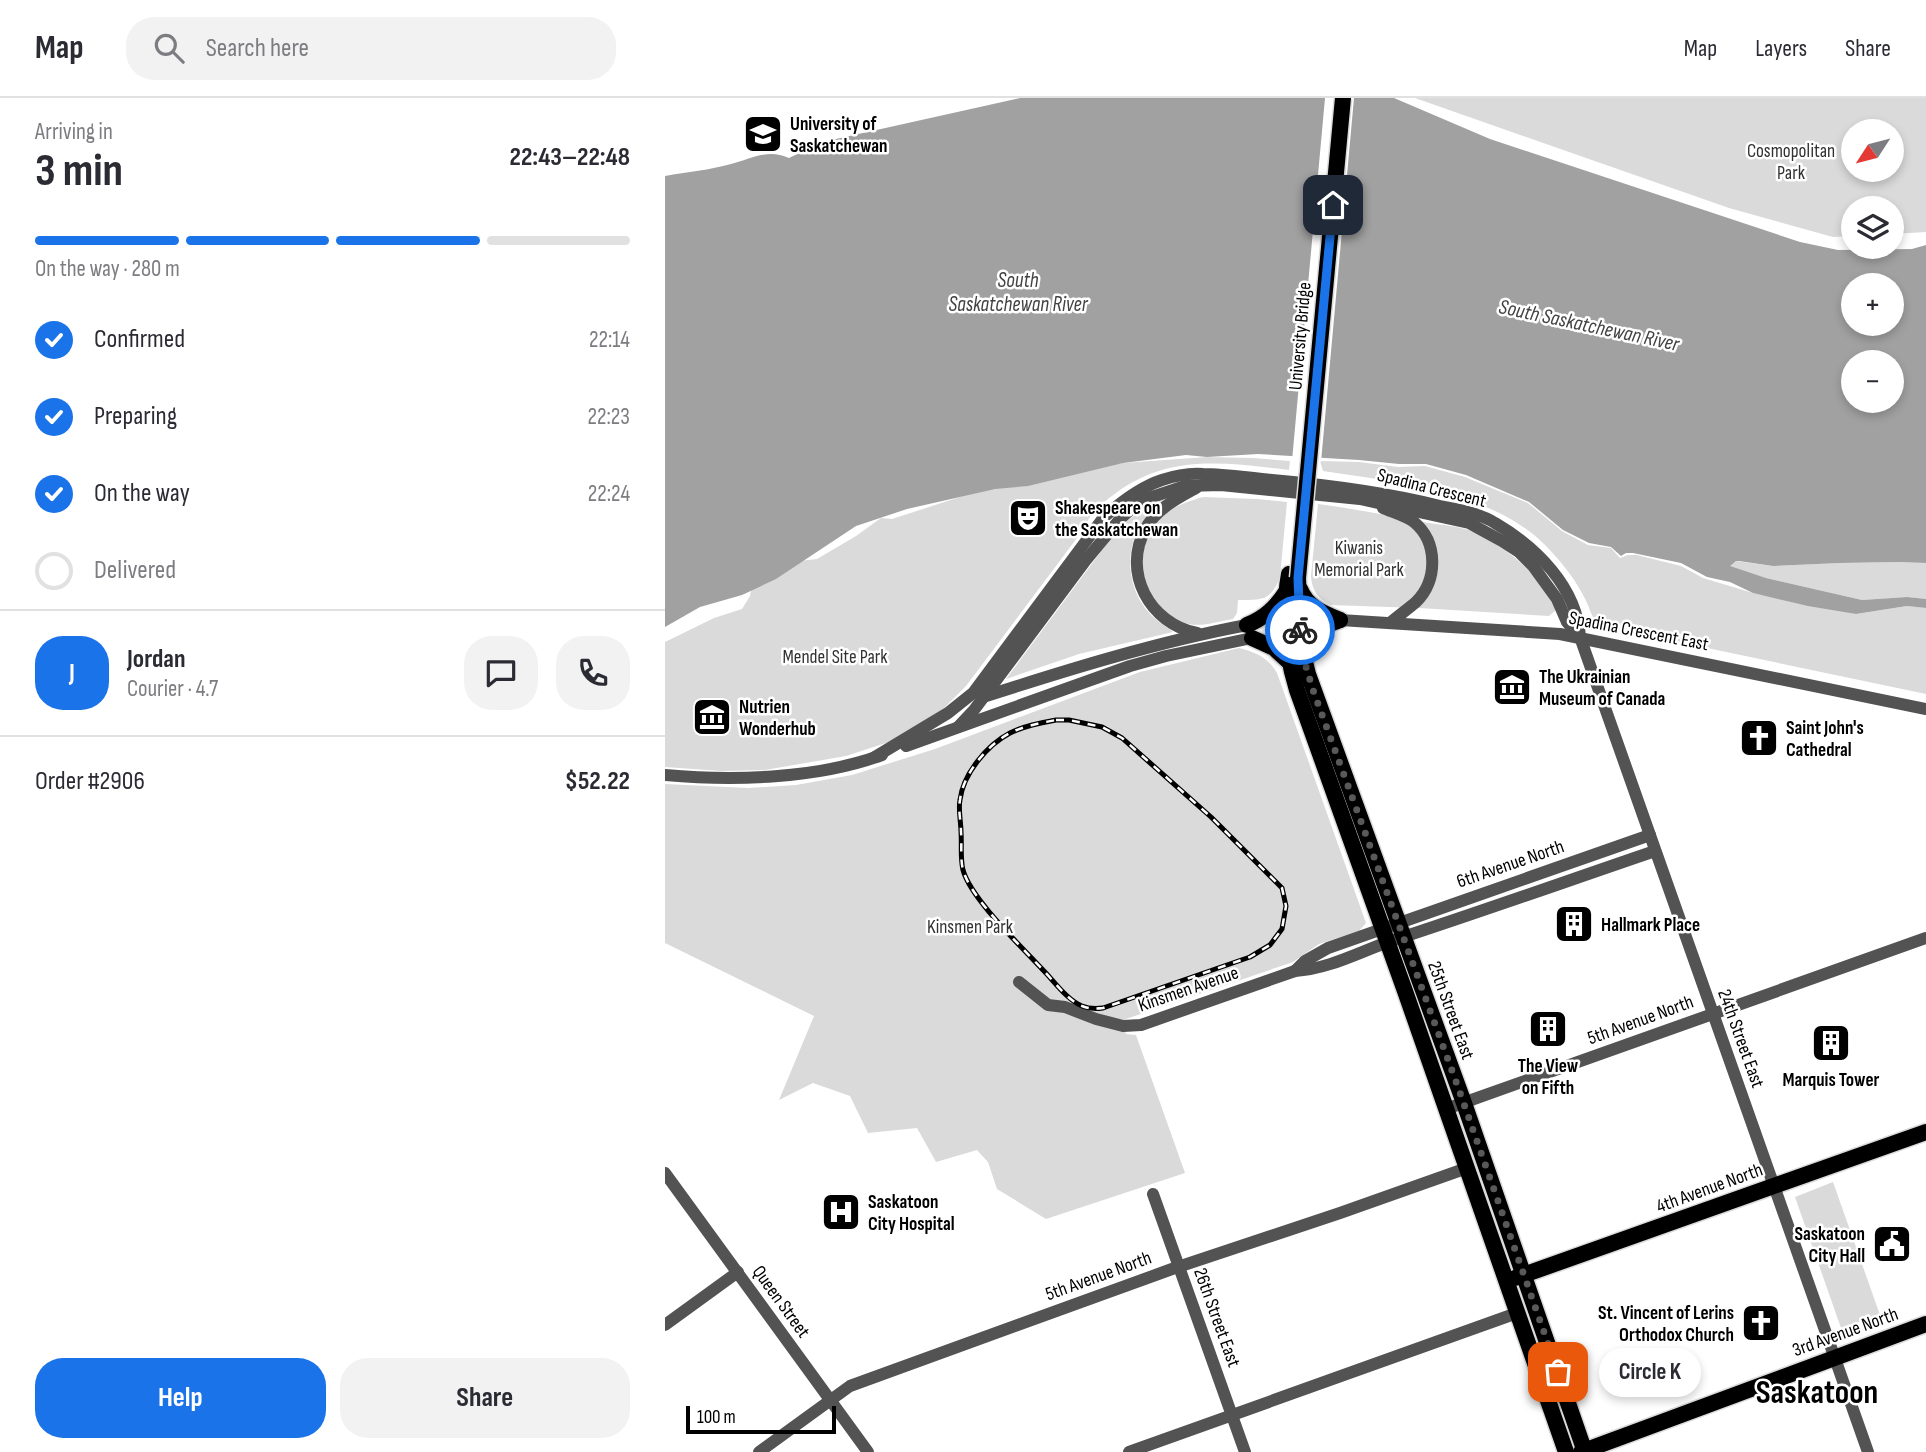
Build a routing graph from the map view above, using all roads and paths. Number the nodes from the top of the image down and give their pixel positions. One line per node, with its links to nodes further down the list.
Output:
1 (1333, 98): 5 (main road, University Bridge)
2 (1343, 98): 5 (main road, University Bridge, bridge)
3 (1203, 484): 4 (street, Spadina Crescent); 10 (street); 14 (street, Spadina Crescent)
4 (1360, 499): 8 (street); 11 (street, Spadina Crescent)
5 (1294, 576): 6 (main road, 25th Street East); 7 (main road); 12 (main road, 25th Street East)
6 (1286, 592): 9 (main road); 13 (main road, 25th Street East)
7 (1340, 620): 8 (street, Spadina Crescent East); 12 (main road)
8 (1390, 623): 11 (street, Spadina Crescent East)
9 (1250, 632): 10 (street, Spadina Crescent); 13 (main road); 17 (street, Spadina Crescent)
10 (1201, 634): 14 (street, Spadina Crescent)
11 (1580, 637): 15 (street, Spadina Crescent East); 16 (street, Spadina Crescent); 20 (street, 24th Street East)
12 (1301, 646): 22 (main road, 25th Street East)
13 (1288, 661): 23 (main road, 25th Street East)
14 (983, 697): 16 (street, Spadina Crescent); 17 (street, Spadina Crescent)
15 (1926, 709)
16 (948, 713): 18 (street, Spadina Crescent)
17 (958, 727): 18 (street, Spadina Crescent)
18 (875, 757): 19 (street, Spadina Crescent)
19 (665, 775)
20 (1650, 835): 21 (street, 24th Street East); 22 (street, 6th Avenue North)
21 (1655, 850): 22 (street, 6th Avenue North); 26 (street, 24th Street East)
22 (1401, 930): 23 (street, 6th Avenue North); 27 (main road, 25th Street East)
23 (1385, 935): 25 (street, Kinsmen Avenue); 28 (main road, 25th Street East)
24 (1926, 938): 26 (street, 5th Avenue North)
25 (1019, 982)
26 (1712, 1014): 27 (street, 5th Avenue North); 32 (street, 24th Street East)
27 (1464, 1103): 28 (street, 5th Avenue North); 36 (main road, 25th Street East)
28 (1446, 1109): 30 (main road, 25th Street East)
29 (1926, 1132): 32 (main road, 4th Avenue North)
30 (1467, 1168): 34 (street, 5th Avenue North); 37 (main road, 25th Street East)
31 (665, 1173): 35 (street, Queen Street)
32 (1773, 1186): 36 (main road, 4th Avenue North); 41 (street, 24th Street East)
33 (1153, 1194): 34 (street, 26th Street East)
34 (1179, 1267): 42 (street, 5th Avenue North); 43 (street, 26th Street East)
35 (738, 1272): 40 (street); 42 (street, Queen Street)
36 (1524, 1275): 37 (main road, 4th Avenue North); 44 (main road, 25th Street East)
37 (1506, 1282): 38 (main road, 25th Street East)
38 (1517, 1313): 43 (street); 49 (main road, 25th Street East)
39 (1926, 1324): 41 (main road, 3rd Avenue North)
40 (665, 1325)
41 (1835, 1357): 44 (main road, 3rd Avenue North); 50 (street, 24th Street East)
42 (830, 1400): 45 (street, 5th Avenue North); 46 (street, Queen Street)
43 (1232, 1416): 47 (street); 48 (street, 26th Street East)
44 (1584, 1451)
45 (759, 1452)
46 (868, 1452)
47 (1129, 1452)
48 (1245, 1452)
49 (1566, 1452)
50 (1868, 1452)

